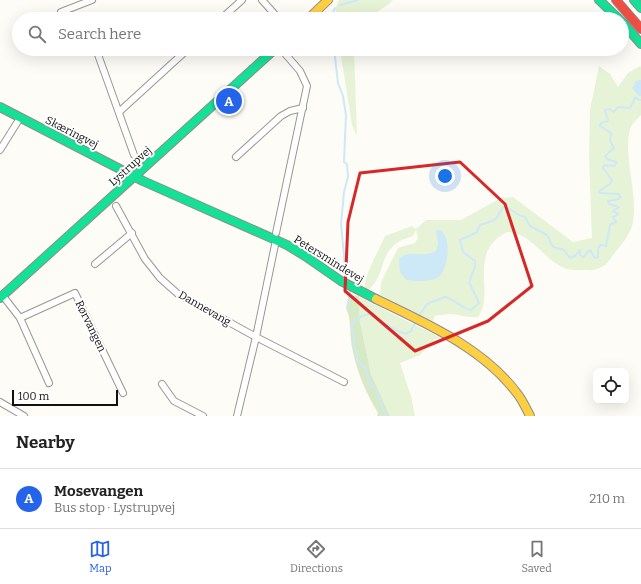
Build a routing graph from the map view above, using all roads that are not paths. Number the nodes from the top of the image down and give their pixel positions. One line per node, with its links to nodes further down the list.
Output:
1 (92, 0): 9 (street)
2 (242, 0): 10 (street)
3 (262, 0): 11 (street)
4 (328, 0): 12 (main road)
5 (599, 0): 13 (main road)
6 (616, 0): 14 (main road)
7 (634, 0): 8 (main road)
8 (641, 8)
9 (61, 12)
10 (229, 12)
11 (273, 12)
12 (315, 12)
13 (612, 12)
14 (626, 12)
15 (629, 15): 16 (main road)
16 (641, 29)
17 (629, 30): 18 (main road)
18 (641, 44)
19 (99, 56): 25 (street)
20 (180, 56): 25 (street)
21 (267, 56): 30 (main road, Lystrupvej)
22 (287, 56): 24 (street)
23 (0, 107): 26 (main road, Skæringvej)
24 (303, 108): 29 (street); 33 (street)
25 (119, 112): 28 (street)
26 (20, 118): 27 (street); 30 (main road, Skæringvej)
27 (0, 150)
28 (134, 155)
29 (236, 157)
30 (135, 176): 33 (main road, Petersmindevej); 35 (main road, Lystrupvej)
31 (116, 206): 32 (street, Dannevang)
32 (132, 233): 34 (street); 37 (street, Dannevang)
33 (276, 237): 37 (street); 46 (main road, Petersmindevej)
34 (95, 264)
35 (1, 297): 36 (street)
36 (20, 318): 39 (street); 41 (street, Rørvangen)
37 (256, 337): 38 (street, Dannevang); 45 (street)
38 (344, 382)
39 (49, 383)
40 (162, 384): 44 (street)
41 (123, 393)
42 (0, 402): 43 (street)
43 (24, 416)
44 (203, 416)
45 (237, 416)
46 (530, 416)

